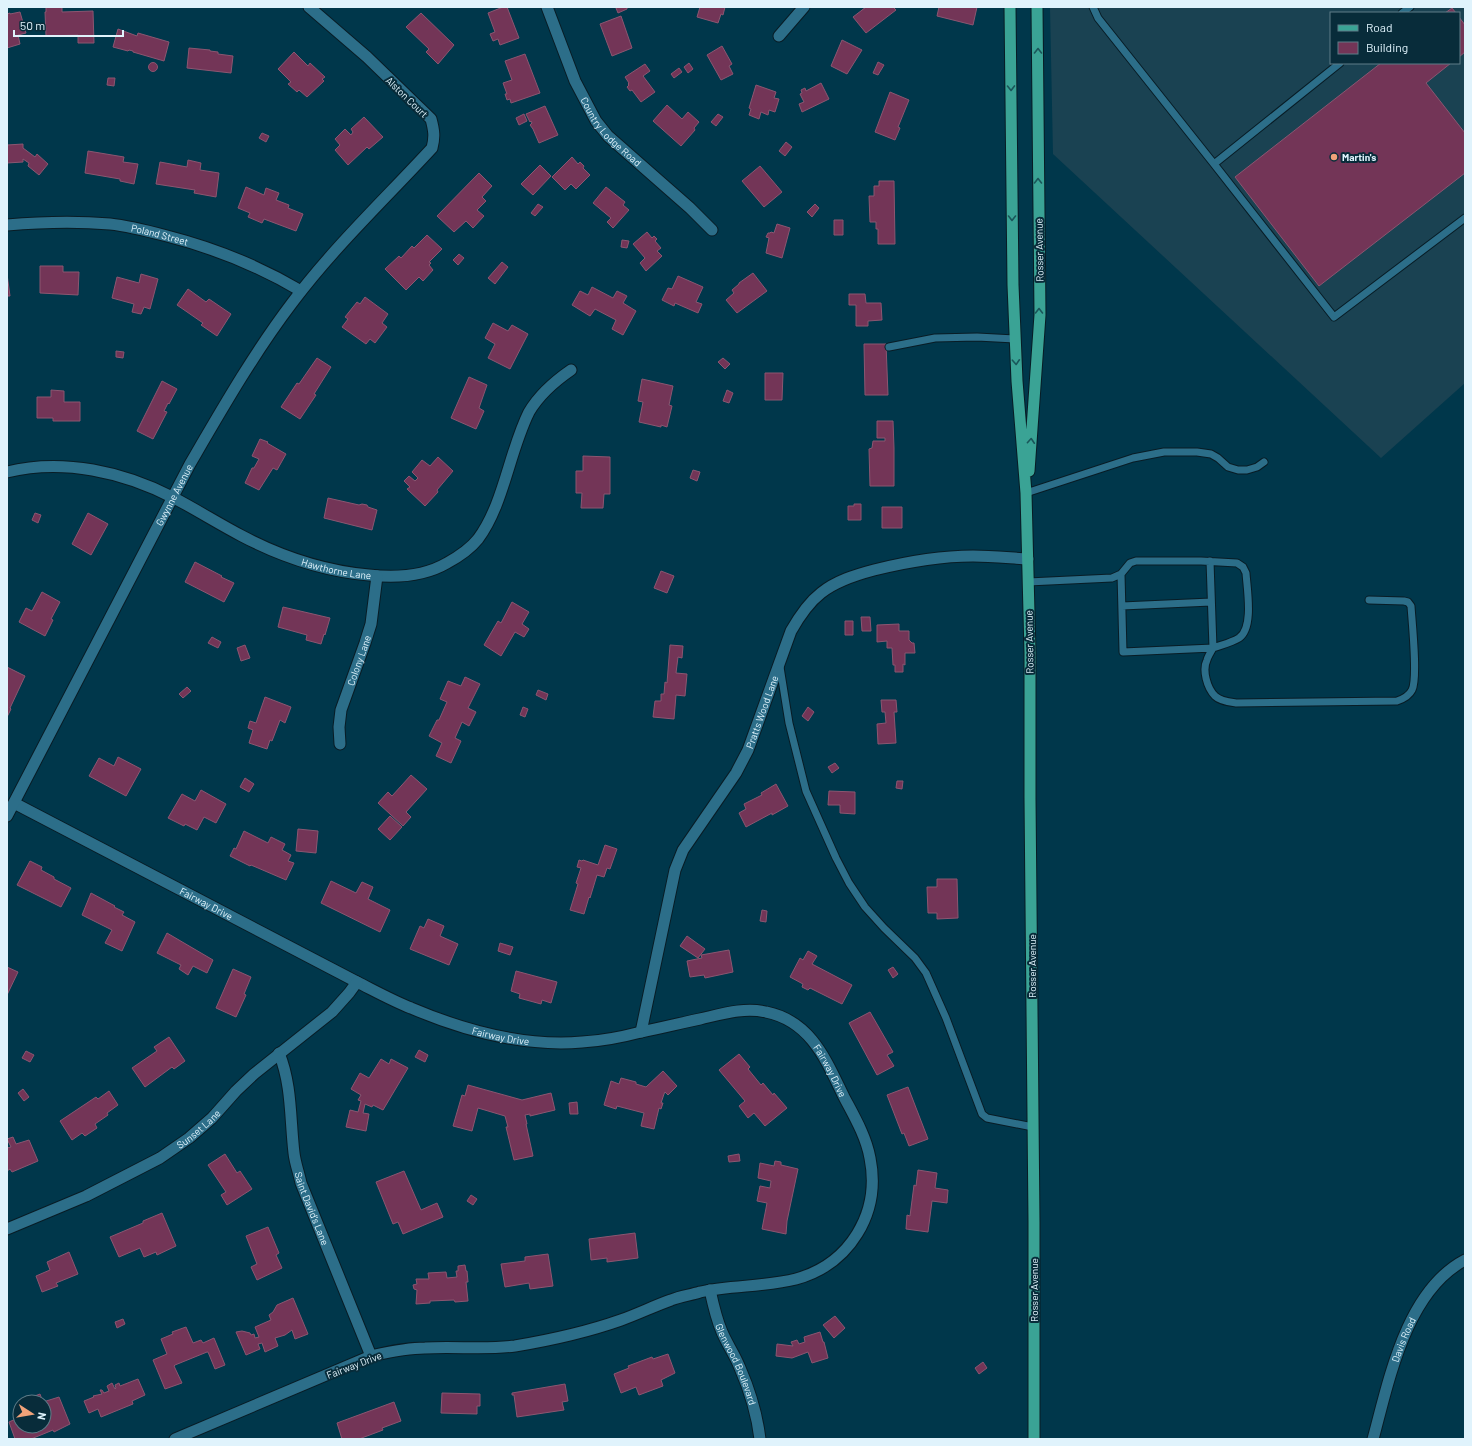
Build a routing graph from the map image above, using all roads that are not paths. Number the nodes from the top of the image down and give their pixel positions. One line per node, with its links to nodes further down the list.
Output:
1 (309, 7): 10 (street, Alston Court)
2 (547, 7): 13 (street, Country Lodge Road)
3 (804, 7): 7 (street)
4 (1010, 7): 15 (main road, Rosser Avenue, one-way to 15)
5 (1037, 7): 20 (main road, Rosser Avenue, one-way to 5)
6 (1093, 7): 9 (lane)
7 (779, 36)
8 (1339, 64): 9 (lane)
9 (1214, 164): 11 (lane)
10 (383, 200): 14 (street, Gwynne Avenue)
11 (1465, 218)
12 (7, 225): 14 (street, Poland Street)
13 (712, 230)
14 (301, 291): 21 (street, Gwynne Avenue)
15 (1015, 339): 16 (lane); 20 (main road, Rosser Avenue, one-way to 20)
16 (889, 347)
17 (571, 370): 25 (street, Hawthorne Lane)
18 (1264, 462): 20 (lane)
19 (7, 472): 21 (street, Hawthorne Lane)
20 (1026, 493): 22 (main road, Rosser Avenue)
21 (173, 498): 25 (street, Hawthorne Lane); 33 (street, Gwynne Avenue)
22 (1028, 559): 26 (main road, Rosser Avenue); 31 (street, Pratts Wood Lane)
23 (1210, 561): 24 (lane); 28 (lane); 30 (lane)
24 (1121, 574): 26 (lane); 29 (lane)
25 (377, 576): 32 (street, Colony Lane)
26 (1028, 582): 38 (main road, Rosser Avenue)
27 (1369, 600): 30 (lane)
28 (1212, 602): 29 (lane); 30 (lane)
29 (1122, 606): 30 (lane)
30 (1213, 648)
31 (779, 664): 36 (street, Pratts Wood Lane); 38 (lane)
32 (340, 744)
33 (14, 803): 34 (street, Gwynne Avenue); 35 (street, Fairway Drive)
34 (7, 816)
35 (357, 982): 36 (street, Fairway Drive); 37 (street, Sunset Lane)
36 (641, 1032): 41 (street, Fairway Drive)
37 (278, 1053): 39 (street, Sunset Lane); 42 (street, Saint David's Lane)
38 (1033, 1127): 45 (main road, Rosser Avenue)
39 (7, 1229)
40 (1465, 1260): 46 (street, Davis Road)
41 (710, 1290): 42 (street, Fairway Drive); 44 (street, Glenwood Boulevard)
42 (371, 1356): 43 (street, Fairway Drive)
43 (175, 1439)
44 (760, 1439)
45 (1034, 1439)
46 (1373, 1439)

